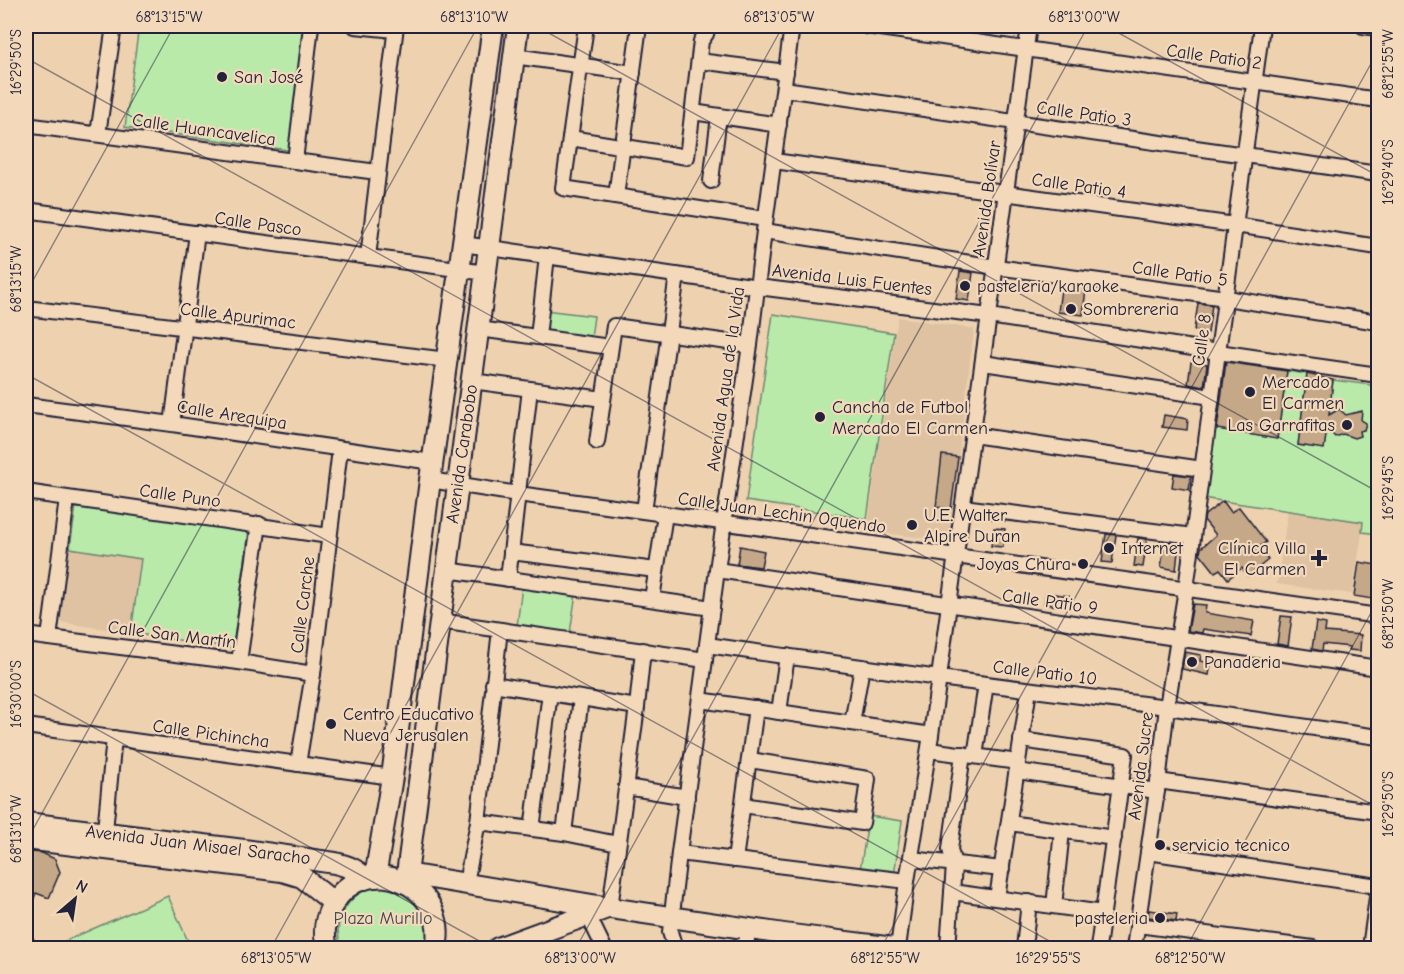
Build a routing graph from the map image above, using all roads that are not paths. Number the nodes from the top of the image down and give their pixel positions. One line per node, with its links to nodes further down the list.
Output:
1 (114, 26): 30 (street)
2 (311, 26): 34 (street)
3 (355, 26): 14 (street)
4 (493, 26): 45 (street, Avenida Carabobo)
5 (518, 26): 17 (street, Avenida Carabobo)
6 (586, 26): 19 (street)
7 (639, 26): 21 (street)
8 (708, 26): 18 (street)
9 (792, 26): 20 (street, Avenida Agua de la Vida)
10 (866, 26): 16 (street, Calle Patio 2)
11 (1029, 26): 16 (street, Avenida Bolívar)
12 (1262, 26): 22 (street, Calle 8)
13 (1363, 26): 15 (street)
14 (395, 28): 36 (street)
15 (1378, 28)
16 (1026, 49): 22 (street, Calle Patio 2); 27 (street, Avenida Bolívar)
17 (514, 56): 19 (street); 47 (street, Avenida Carabobo)
18 (699, 61): 20 (street); 25 (street)
19 (580, 66): 21 (street); 31 (street)
20 (786, 72): 23 (street, Avenida Agua de la Vida)
21 (633, 73): 32 (street)
22 (1254, 81): 24 (street, Calle Patio 2); 33 (street, Calle 8)
23 (783, 89): 27 (street, Calle Patio 3); 29 (street, Avenida Agua de la Vida)
24 (1378, 100)
25 (693, 112): 26 (street); 32 (street)
26 (719, 116): 29 (street); 38 (street)
27 (1016, 122): 33 (street, Calle Patio 3); 39 (street, Avenida Bolívar)
28 (26, 125): 30 (street, Calle Huancavelica)
29 (778, 125): 35 (street, Avenida Agua de la Vida)
30 (98, 134): 34 (street, Calle Huancavelica)
31 (570, 138): 32 (street); 40 (street, Calle Patio 5)
32 (624, 147): 40 (street)
33 (1245, 154): 37 (street, Calle Patio 3); 43 (street, Calle 8)
34 (295, 161): 36 (street, Calle Huancavelica)
35 (774, 161): 39 (street, Calle Patio 4); 42 (street, Avenida Agua de la Vida)
36 (377, 172): 49 (street)
37 (1378, 174)
38 (711, 181)
39 (1006, 194): 43 (street, Calle Patio 4); 50 (street, Avenida Bolívar)
40 (616, 196): 42 (street, Calle Patio 5)
41 (26, 210): 44 (street, Calle Pasco)
42 (764, 225): 50 (street, Calle Patio 5); 54 (street, Avenida Agua de la Vida)
43 (1235, 225): 46 (street, Calle Patio 4); 55 (street, Calle 8)
44 (197, 233): 49 (street, Calle Pasco); 59 (street)
45 (463, 244): 47 (street, Avenida Luis Fuentes); 51 (street, Avenida Carabobo)
46 (1378, 247)
47 (490, 248): 48 (street, Avenida Luis Fuentes); 52 (street, Avenida Carabobo)
48 (548, 256): 53 (street, Avenida Luis Fuentes); 62 (street)
49 (368, 257): 51 (street, Calle Pasco)
50 (996, 267): 55 (street, Calle Patio 5); 57 (street, Avenida Bolívar)
51 (459, 269): 52 (street, Calle Pasco); 66 (street, Avenida Carabobo)
52 (486, 273): 60 (street, Avenida Carabobo)
53 (677, 275): 54 (street, Avenida Luis Fuentes); 61 (street)
54 (758, 286): 57 (street, Avenida Luis Fuentes); 63 (street, Avenida Agua de la Vida)
55 (1226, 298): 58 (street, Calle Patio 5); 65 (street, Calle 8)
56 (26, 308): 59 (street, Calle Apurimac)
57 (989, 316): 65 (street, Avenida Luis Fuentes); 67 (street, Avenida Bolívar)
58 (1378, 322)
59 (185, 328): 66 (street, Calle Apurimac); 74 (street)
60 (479, 329): 62 (street); 69 (street, Avenida Carabobo)
61 (669, 333): 63 (street); 64 (street); 85 (street)
62 (538, 337): 64 (street)
63 (750, 345): 87 (street, Avenida Agua de la Vida)
64 (610, 347): 72 (street)
65 (1218, 352): 68 (street, Avenida Luis Fuentes); 71 (street, Calle 8)
66 (447, 360): 79 (street, Avenida Carabobo)
67 (983, 363): 71 (street); 75 (street, Avenida Bolívar)
68 (1378, 375)
69 (472, 381): 70 (street); 80 (street, Avenida Carabobo)
70 (530, 389): 72 (street); 82 (street)
71 (1212, 397): 78 (street, Calle 8)
72 (603, 399): 76 (street)
73 (26, 405): 74 (street, Calle Arequipa)
74 (172, 424): 77 (street, Calle Arequipa)
75 (973, 435): 78 (street); 84 (street, Avenida Bolívar)
76 (597, 442)
77 (340, 449): 79 (street, Calle Arequipa); 89 (street, Calle Carche)
78 (1202, 469): 90 (street, Calle 8)
79 (431, 471): 80 (street, Calle Juan Lechin Oquendo); 137 (street, Avenida Carabobo)
80 (458, 485): 82 (street, Calle Juan Lechin Oquendo); 93 (street, Avenida Carabobo)
81 (26, 492): 83 (street, Calle Puno)
82 (518, 494): 85 (street, Calle Juan Lechin Oquendo); 91 (street)
83 (67, 499): 88 (street, Calle Puno); 105 (street)
84 (963, 507): 90 (street); 92 (street, Avenida Bolívar)
85 (644, 511): 86 (street, Calle Juan Lechin Oquendo)
86 (665, 514): 87 (street, Calle Juan Lechin Oquendo); 94 (street)
87 (724, 523): 92 (street, Calle Juan Lechin Oquendo); 95 (street, Avenida Agua de la Vida)
88 (259, 524): 89 (street, Calle Puno); 111 (street)
89 (330, 536): 114 (street, Calle Carche)
90 (1194, 536): 97 (street, Calle 8)
91 (511, 552): 94 (street); 96 (street)
92 (956, 556): 97 (street, Calle Juan Lechin Oquendo); 99 (street, Avenida Bolívar)
93 (447, 570): 96 (street); 102 (street, Avenida Carabobo)
94 (656, 570): 98 (street)
95 (717, 570): 99 (street, Calle Patio 9); 100 (street, Avenida Agua de la Vida)
96 (508, 579): 98 (street)
97 (1186, 589): 101 (street, Calle Juan Lechin Oquendo); 106 (street, Avenida Sucre)
98 (652, 599): 100 (street)
99 (949, 605): 106 (street, Calle Patio 9); 115 (street, Avenida Bolívar)
100 (712, 608): 107 (street, Avenida Agua de la Vida)
101 (1378, 616)
102 (440, 621): 103 (street); 161 (street, Avenida Carabobo)
103 (500, 630): 108 (street); 116 (street)
104 (26, 635): 105 (street, Calle San Martín)
105 (49, 638): 111 (street, Calle San Martín)
106 (1178, 638): 113 (street, Calle Patio 9); 123 (street, Avenida Sucre)
107 (707, 645): 109 (street, Calle Patio 10); 110 (street, Avenida Agua de la Vida)
108 (643, 650): 110 (street); 122 (street)
109 (787, 656): 112 (street, Calle Patio 10); 125 (street)
110 (705, 660): 121 (street, Avenida Agua de la Vida)
111 (239, 662): 114 (street, Calle San Martín)
112 (861, 667): 115 (street, Calle Patio 10); 126 (street)
113 (1378, 668)
114 (313, 674): 135 (street, Calle Carche)
115 (939, 678): 117 (street, Calle Patio 10); 128 (street, Avenida Bolívar)
116 (493, 684): 119 (street); 144 (street)
117 (986, 684): 118 (street, Calle Patio 10); 133 (street)
118 (1029, 690): 123 (street, Calle Patio 10); 131 (street)
119 (550, 693): 120 (street); 147 (street)
120 (581, 698): 122 (street); 149 (street)
121 (699, 700): 124 (street); 141 (street, Avenida Agua de la Vida)
122 (637, 707): 140 (street)
123 (1167, 707): 129 (street, Calle Patio 10); 139 (street, Avenida Sucre)
124 (756, 708): 125 (street); 134 (street)
125 (778, 712): 126 (street)
126 (852, 723): 128 (street)
127 (26, 726): 130 (street, Calle Pichincha)
128 (931, 735): 132 (street)
129 (1378, 737)
130 (114, 738): 135 (street, Calle Pichincha); 152 (street)
131 (1021, 740): 136 (street); 138 (street)
132 (929, 750): 133 (street); 156 (street)
133 (969, 755): 136 (street); 158 (street)
134 (750, 760): 142 (street); 142 (street)
135 (298, 764): 137 (street, Calle Pichincha)
136 (1017, 766): 138 (street); 146 (street)
137 (392, 777): 160 (street, Avenida Carabobo)
138 (1121, 786): 139 (street); 150 (street)
139 (1157, 786): 143 (street); 154 (street, Avenida Sucre)
140 (626, 787): 141 (street); 153 (street)
141 (687, 797): 155 (street, Avenida Agua de la Vida)
142 (743, 805): 157 (street)
143 (1378, 812)
144 (478, 822): 147 (street); 163 (street)
145 (26, 823): 152 (street, Avenida Juan Misael Saracho)
146 (1009, 823): 148 (street); 159 (street)
147 (532, 829): 149 (street)
148 (1062, 831): 150 (street); 169 (street)
149 (564, 833): 153 (street)
150 (1114, 838): 171 (street)
151 (26, 839): 152 (street, Avenida Juan Misael Saracho)
152 (104, 841): 160 (street, Avenida Juan Misael Saracho); 168 (street, Avenida Juan Misael Saracho)
153 (618, 844): 170 (street)
154 (1149, 852): 164 (street); 174 (street, Avenida Sucre)
155 (679, 853): 157 (street); 173 (street, Avenida Agua de la Vida)
156 (911, 859): 158 (street); 162 (street)
157 (735, 860): 162 (street)
158 (954, 865): 159 (street); 165 (street)
159 (1002, 869): 166 (street)
160 (370, 878): 161 (street); 168 (street)
161 (406, 878): 163 (street); 180 (street)
162 (907, 881): 186 (street)
163 (466, 883): 170 (street)
164 (1378, 888): 192 (street)
165 (952, 892): 166 (street); 187 (street)
166 (998, 898): 167 (street)
167 (1029, 902): 169 (street); 188 (street)
168 (334, 903): 179 (street)
169 (1054, 906): 171 (street)
170 (610, 908): 172 (street); 173 (street)
171 (1103, 913): 189 (street)
172 (588, 915): 181 (street); 182 (street)
173 (672, 917): 175 (street); 183 (street, Avenida Agua de la Vida)
174 (1138, 925): 190 (street, Avenida Sucre); 191 (street)
175 (749, 928): 176 (street); 184 (street)
176 (786, 941): 185 (street)
177 (26, 942): 178 (street)
178 (28, 948)
179 (327, 948)
180 (436, 948)
181 (498, 948)
182 (604, 948)
183 (675, 948)
184 (735, 948)
185 (894, 948)
186 (898, 948)
187 (948, 948)
188 (1024, 948)
189 (1098, 948)
190 (1134, 948)
191 (1313, 948)
192 (1370, 948)

